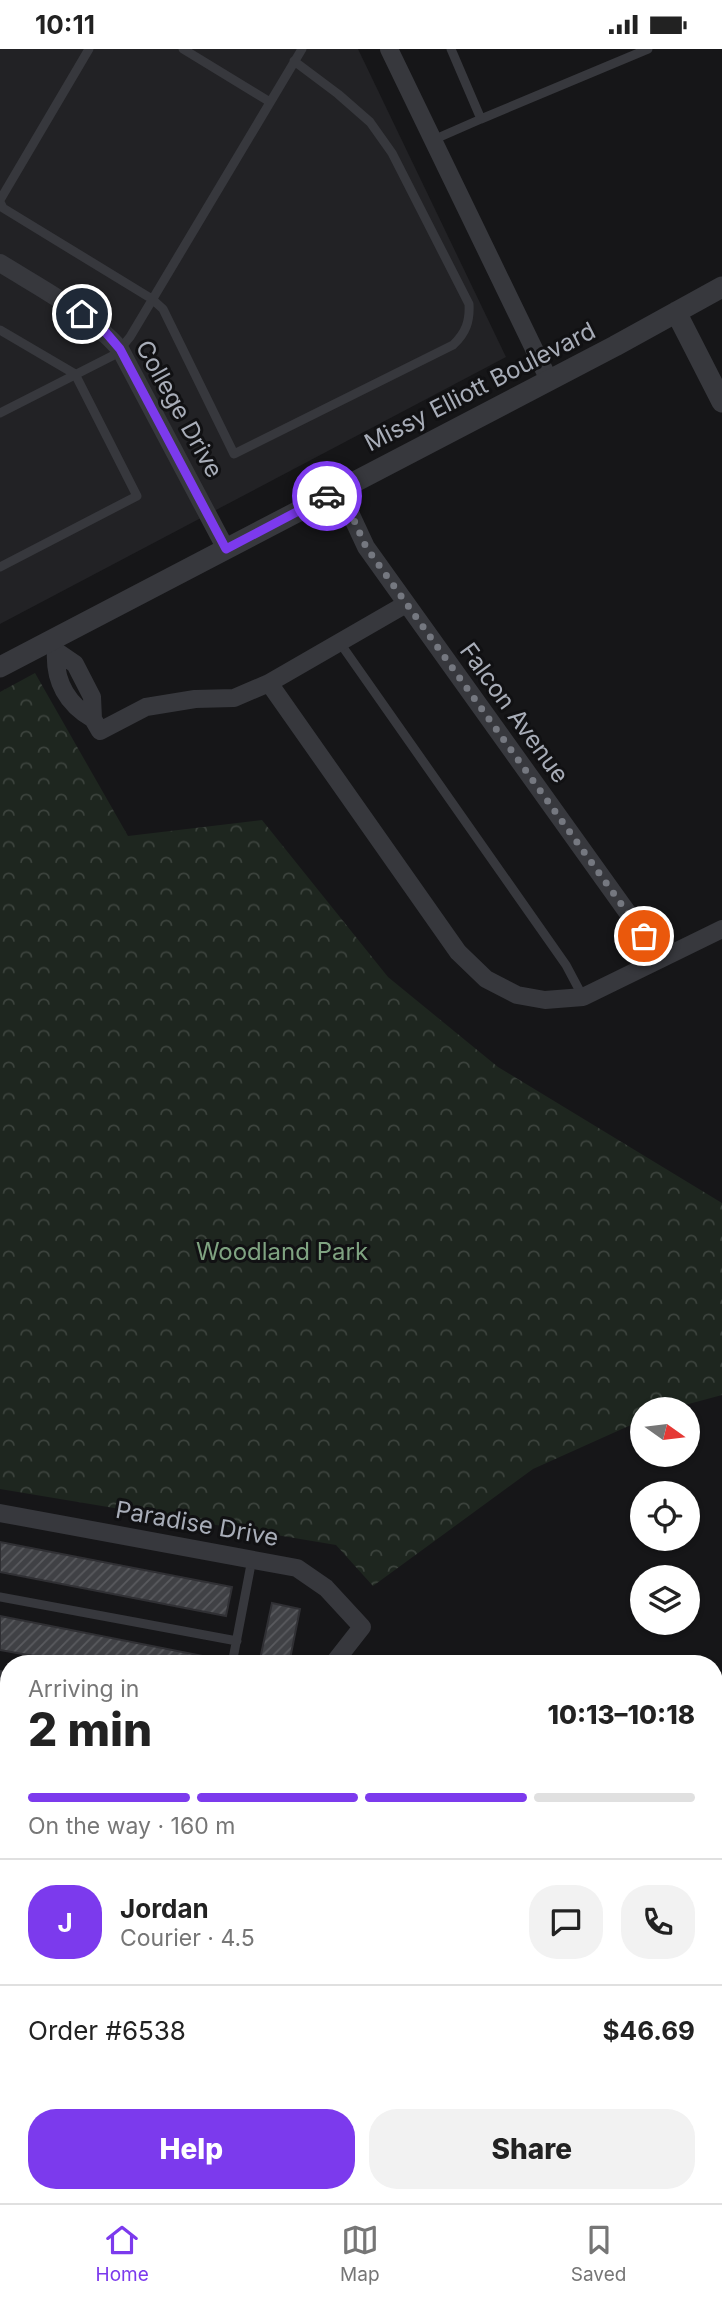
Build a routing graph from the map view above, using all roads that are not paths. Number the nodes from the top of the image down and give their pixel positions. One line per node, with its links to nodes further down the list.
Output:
1 (89, 49): 11 (lane)
2 (183, 49): 8 (lane)
3 (302, 49): 7 (lane)
4 (389, 49): 10 (street)
5 (451, 49): 9 (lane)
6 (648, 49): 9 (lane)
7 (294, 61): 8 (lane); 14 (lane)
8 (270, 102): 14 (lane)
9 (481, 119): 10 (lane)
10 (433, 140): 19 (street)
11 (0, 201): 14 (lane)
12 (0, 263): 17 (street, College Drive)
13 (722, 287): 15 (street, Missy Elliott Boulevard)
14 (152, 299): 17 (lane)
15 (676, 312): 19 (street, Missy Elliott Boulevard); 20 (street)
16 (0, 330): 18 (lane)
17 (120, 349): 18 (lane); 23 (street, College Drive)
18 (75, 374): 21 (lane); 24 (lane)
19 (550, 380): 22 (street, Missy Elliott Boulevard)
20 (722, 402)
21 (0, 413)
22 (340, 489): 23 (street, Missy Elliott Boulevard); 25 (street, Falcon Avenue)
23 (226, 549): 27 (street, Missy Elliott Boulevard)
24 (0, 567)
25 (406, 604): 26 (street); 31 (street, Falcon Avenue)
26 (340, 643): 29 (street); 32 (lane)
27 (53, 646): 28 (street, Missy Elliott Boulevard); 29 (street)
28 (0, 667)
29 (269, 683): 32 (street)
30 (722, 929): 31 (street)
31 (660, 958): 32 (street)
32 (583, 997)
33 (0, 1513): 34 (street, Paradise Drive)
34 (252, 1559): 36 (lane); 38 (street, Paradise Drive)
35 (0, 1597): 36 (lane)
36 (237, 1641): 37 (lane)
37 (234, 1655)
38 (340, 1655)

